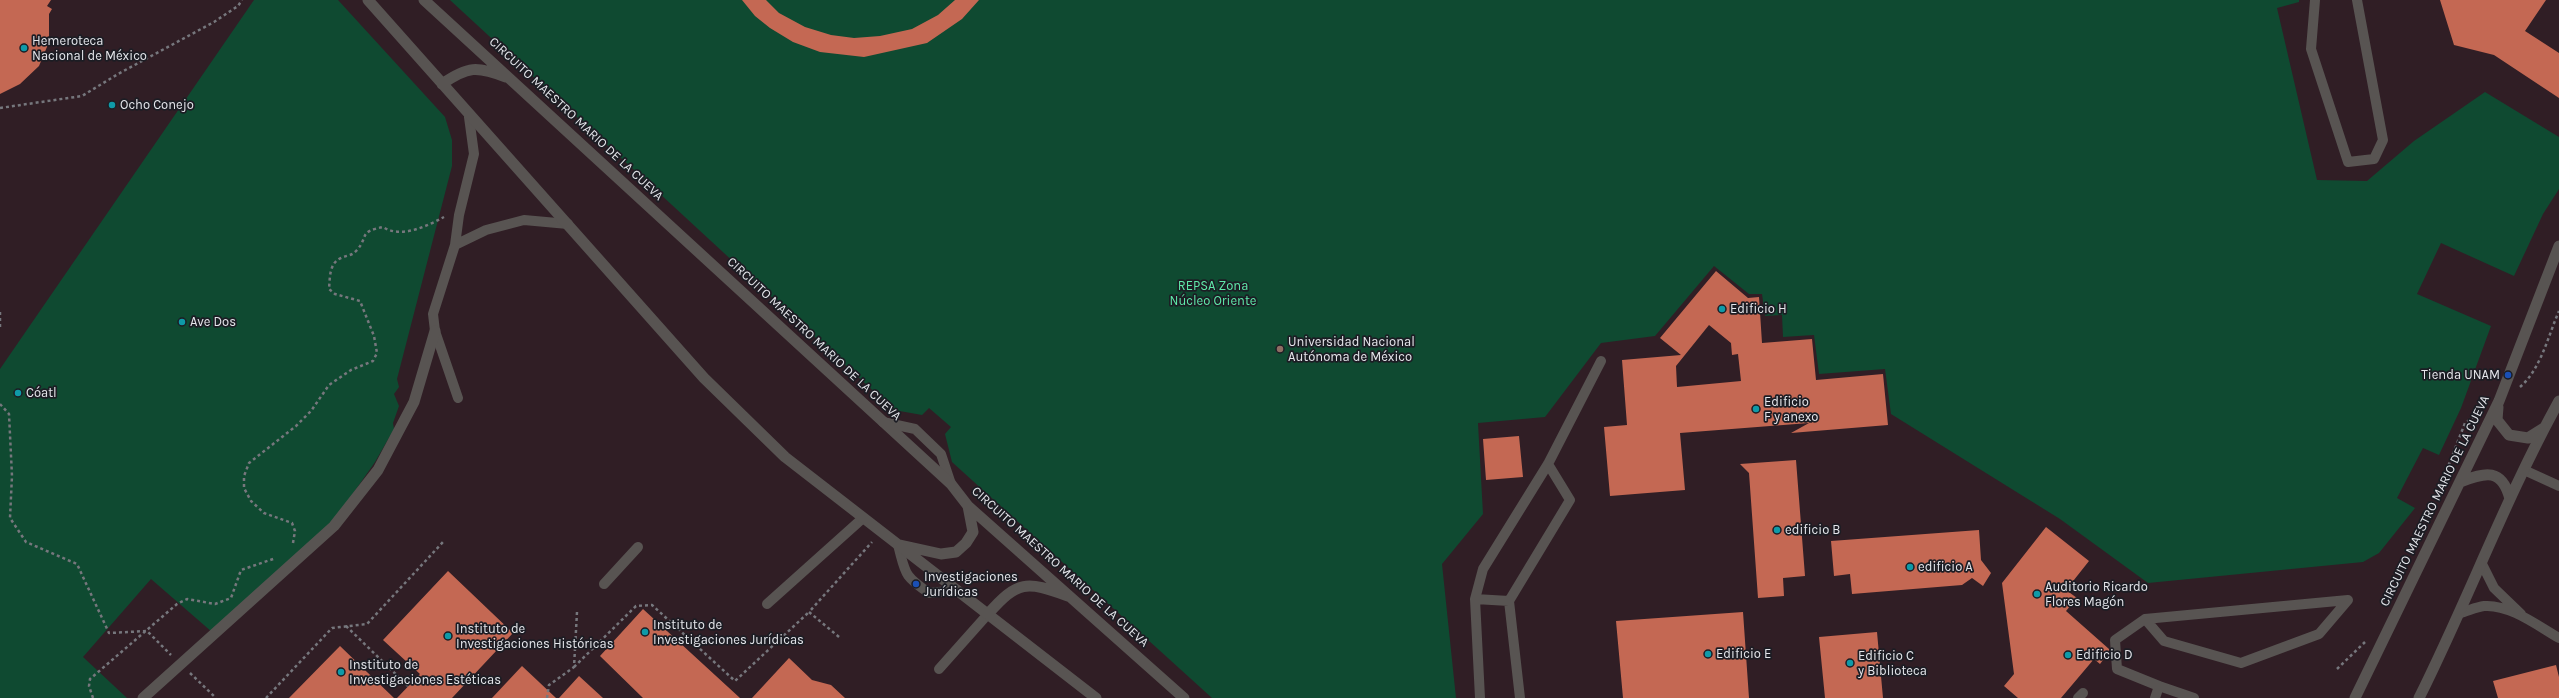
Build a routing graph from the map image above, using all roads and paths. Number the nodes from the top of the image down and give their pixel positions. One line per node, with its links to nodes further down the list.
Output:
1 (242, 0): 8 (path)
2 (368, 0): 7 (street)
3 (424, 0): 6 (street, CIRCUITO MAESTRO MARIO DE LA CUEVA)
4 (2316, 0): 5 (lane)
5 (2357, 0)
6 (512, 79): 7 (street); 24 (street, CIRCUITO MAESTRO MARIO DE LA CUEVA)
7 (442, 84): 9 (street)
8 (0, 108)
9 (470, 117): 10 (lane); 11 (street)
10 (460, 208): 12 (lane); 39 (path)
11 (568, 224): 12 (lane); 35 (street)
12 (455, 245): 17 (lane)
13 (2559, 246): 21 (street, CIRCUITO MAESTRO MARIO DE LA CUEVA)
14 (2559, 311): 19 (path)
15 (0, 312): 16 (path)
16 (0, 328)
17 (435, 330): 20 (lane); 60 (street)
18 (1601, 361): 27 (lane)
19 (2518, 388)
20 (458, 398)
21 (2499, 401): 26 (street); 29 (street, CIRCUITO MAESTRO MARIO DE LA CUEVA)
22 (2559, 401): 26 (street)
23 (0, 404): 56 (path)
24 (882, 422): 30 (street, CIRCUITO MAESTRO MARIO DE LA CUEVA); 30 (lane)
25 (2465, 423): 31 (path)
26 (2544, 428): 28 (street)
27 (1548, 464): 46 (lane); 47 (lane)
28 (2524, 470): 32 (lane); 33 (street)
29 (2460, 482): 33 (street); 77 (street, CIRCUITO MAESTRO MARIO DE LA CUEVA)
30 (951, 484): 34 (street, CIRCUITO MAESTRO MARIO DE LA CUEVA)
31 (2441, 484)
32 (2559, 486)
33 (2510, 499): 42 (street)
34 (968, 506): 38 (street); 45 (street, CIRCUITO MAESTRO MARIO DE LA CUEVA)
35 (863, 518): 36 (street); 48 (lane)
36 (881, 531): 38 (street); 50 (path)
37 (443, 542): 55 (path)
38 (898, 544): 44 (street); 44 (lane)
39 (292, 545)
40 (638, 547): 43 (lane)
41 (278, 557): 56 (path)
42 (2482, 564): 52 (street); 54 (lane)
43 (604, 584)
44 (957, 590): 51 (street)
45 (1074, 599): 51 (street); 72 (street, CIRCUITO MAESTRO MARIO DE LA CUEVA)
46 (1475, 599): 47 (lane); 73 (lane)
47 (1509, 601): 74 (lane)
48 (767, 604)
49 (578, 612): 61 (path)
50 (808, 612): 57 (path); 61 (path)
51 (988, 614): 63 (lane); 71 (street)
52 (2460, 614): 54 (lane); 78 (street)
53 (2145, 619): 53 (lane); 65 (lane)
54 (2527, 619): 58 (lane)
55 (346, 626): 64 (path); 69 (path)
56 (146, 631): 60 (path); 66 (path)
57 (839, 636)
58 (2559, 638)
59 (2367, 640): 62 (path)
60 (181, 664): 67 (street); 68 (path)
61 (574, 667): 70 (path)
62 (2337, 669)
63 (939, 670)
64 (408, 686)
65 (2160, 686): 75 (lane); 76 (lane)
66 (92, 698)
67 (143, 698)
68 (216, 698)
69 (266, 698)
70 (547, 698)
71 (1096, 698)
72 (1184, 698)
73 (1480, 698)
74 (1520, 698)
75 (2156, 698)
76 (2194, 698)
77 (2355, 698)
78 (2419, 698)

